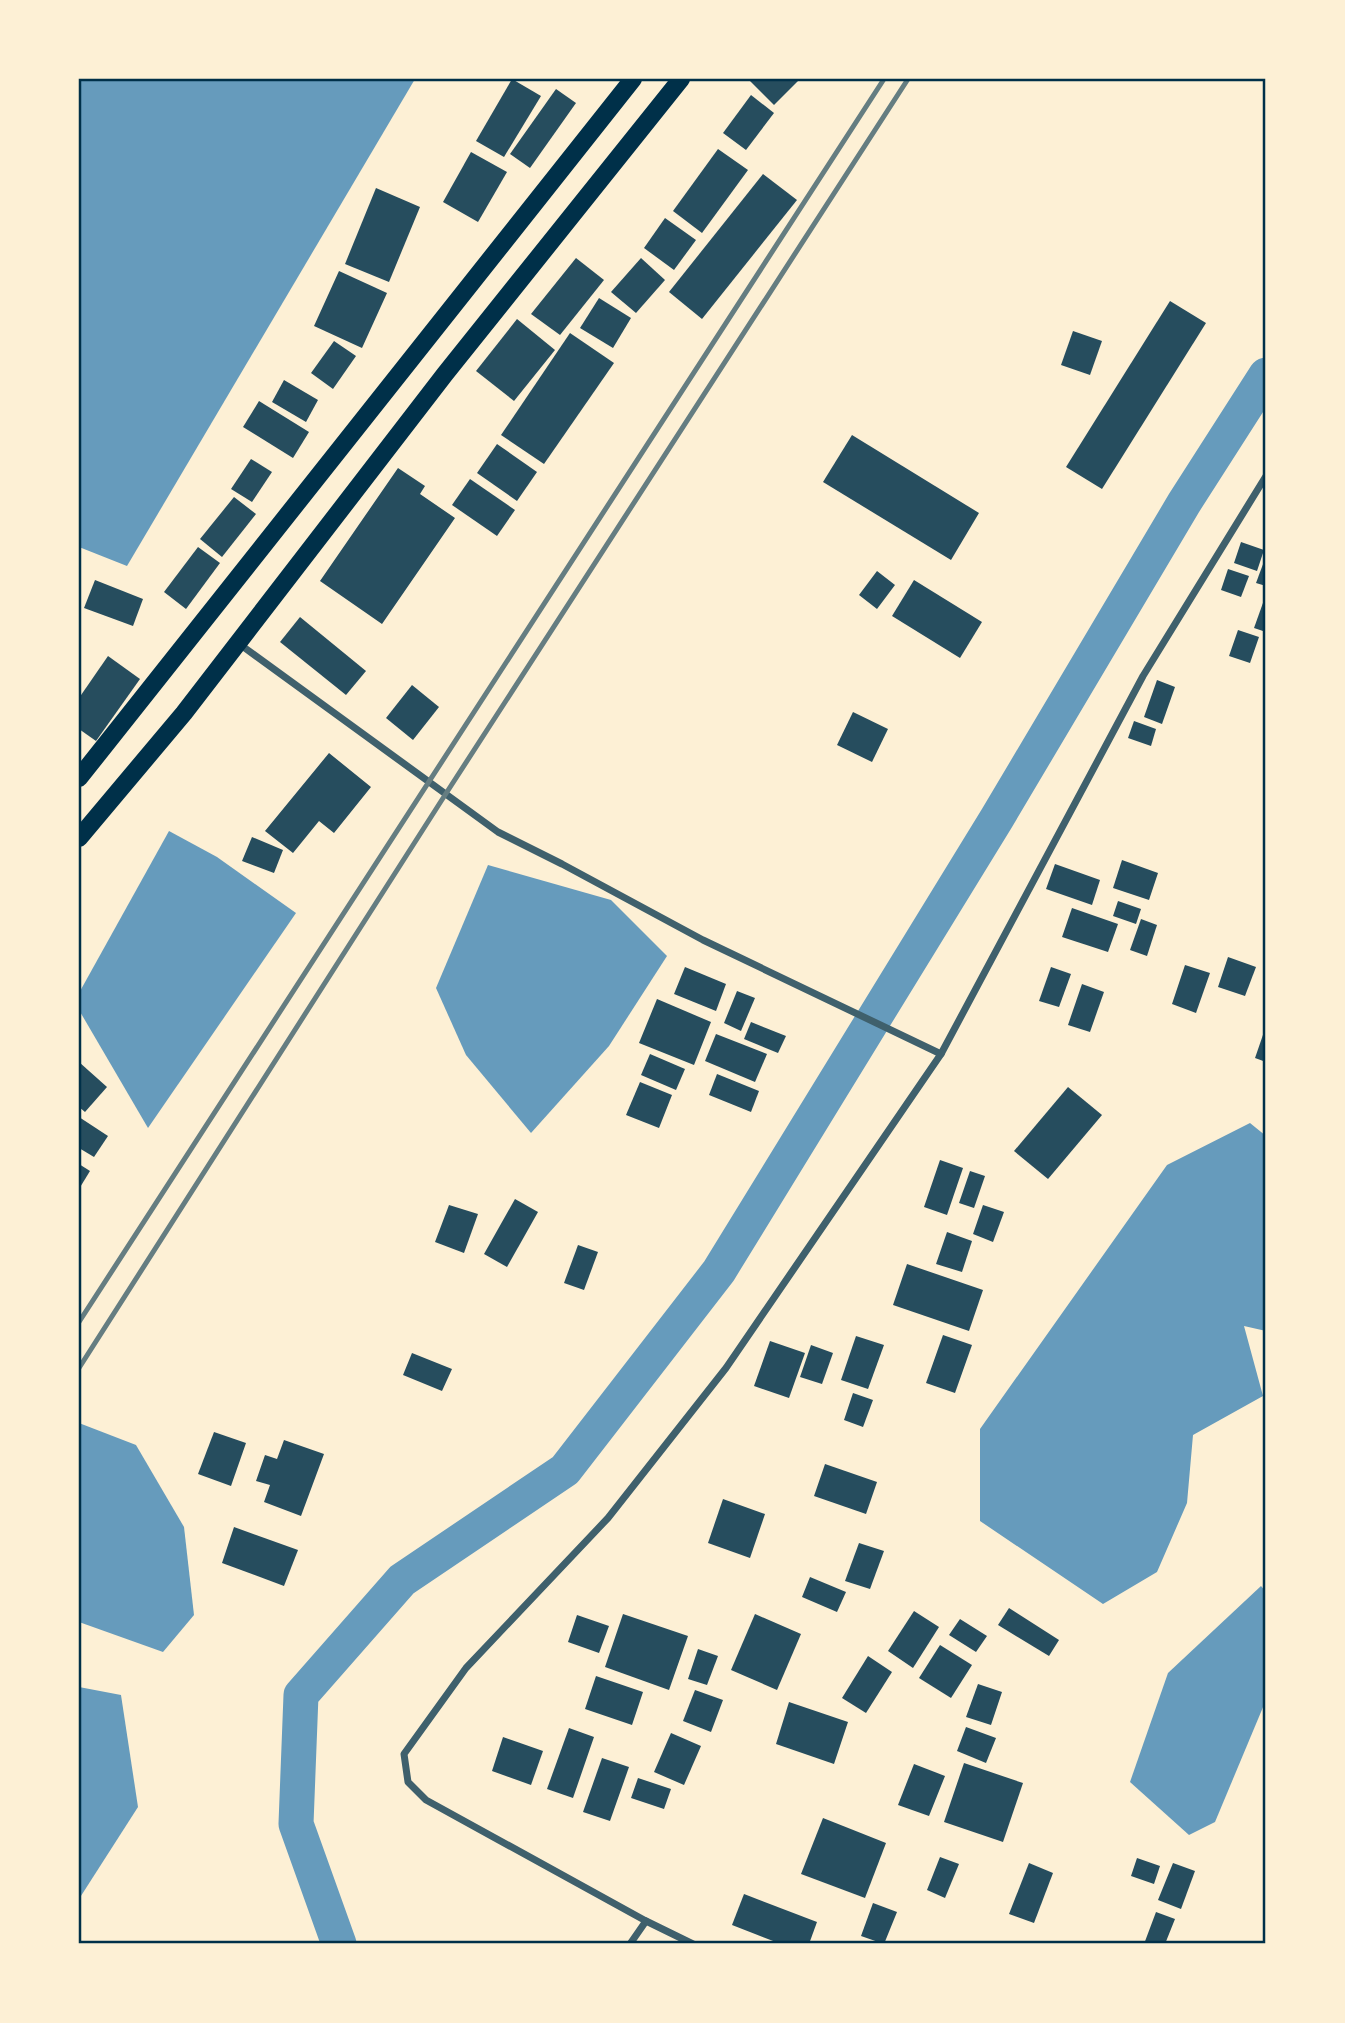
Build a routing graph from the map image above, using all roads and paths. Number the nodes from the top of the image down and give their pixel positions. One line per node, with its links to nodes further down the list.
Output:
1 (633, 79): 5 (main road)
2 (681, 79): 4 (main road)
3 (1266, 476): 7 (street)
4 (238, 643): 6 (main road); 7 (street)
5 (79, 778)
6 (79, 838)
7 (941, 1054): 8 (street)
8 (646, 1921): 9 (street); 10 (street)
9 (630, 1944)
10 (693, 1944)

